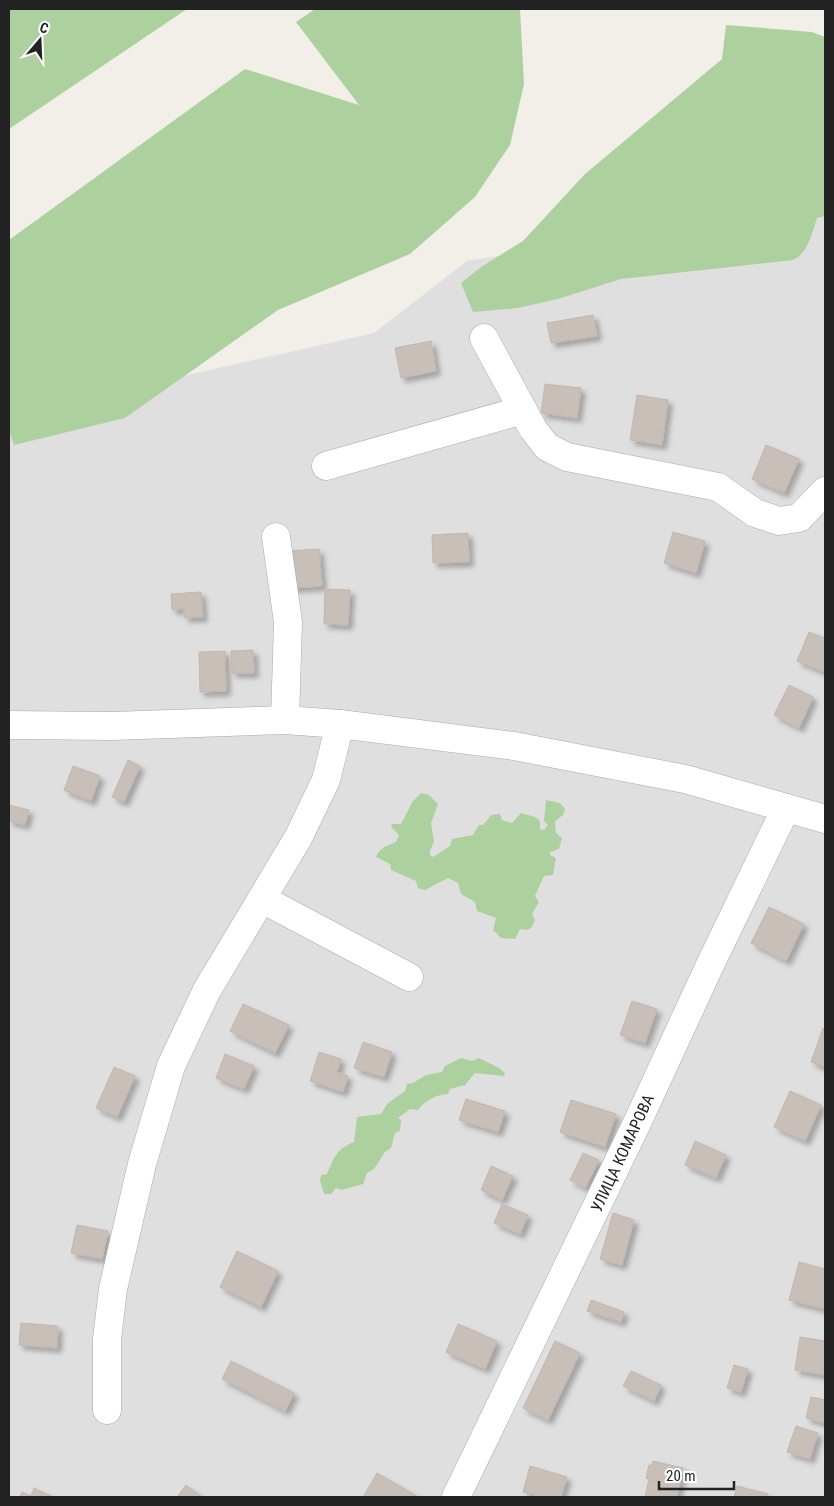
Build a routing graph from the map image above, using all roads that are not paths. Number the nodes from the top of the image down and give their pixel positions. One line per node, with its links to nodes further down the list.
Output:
1 (484, 338): 2 (street)
2 (523, 410): 3 (street); 4 (street)
3 (326, 466)
4 (825, 490)
5 (276, 538): 6 (street)
6 (285, 720): 7 (street); 8 (street)
7 (340, 724): 9 (street); 11 (street)
8 (9, 725)
9 (786, 808): 10 (street); 14 (street, УЛИЦА КОМАРОВА)
10 (825, 819)
11 (262, 899): 12 (street); 13 (street)
12 (409, 977)
13 (106, 1410)
14 (456, 1497)

